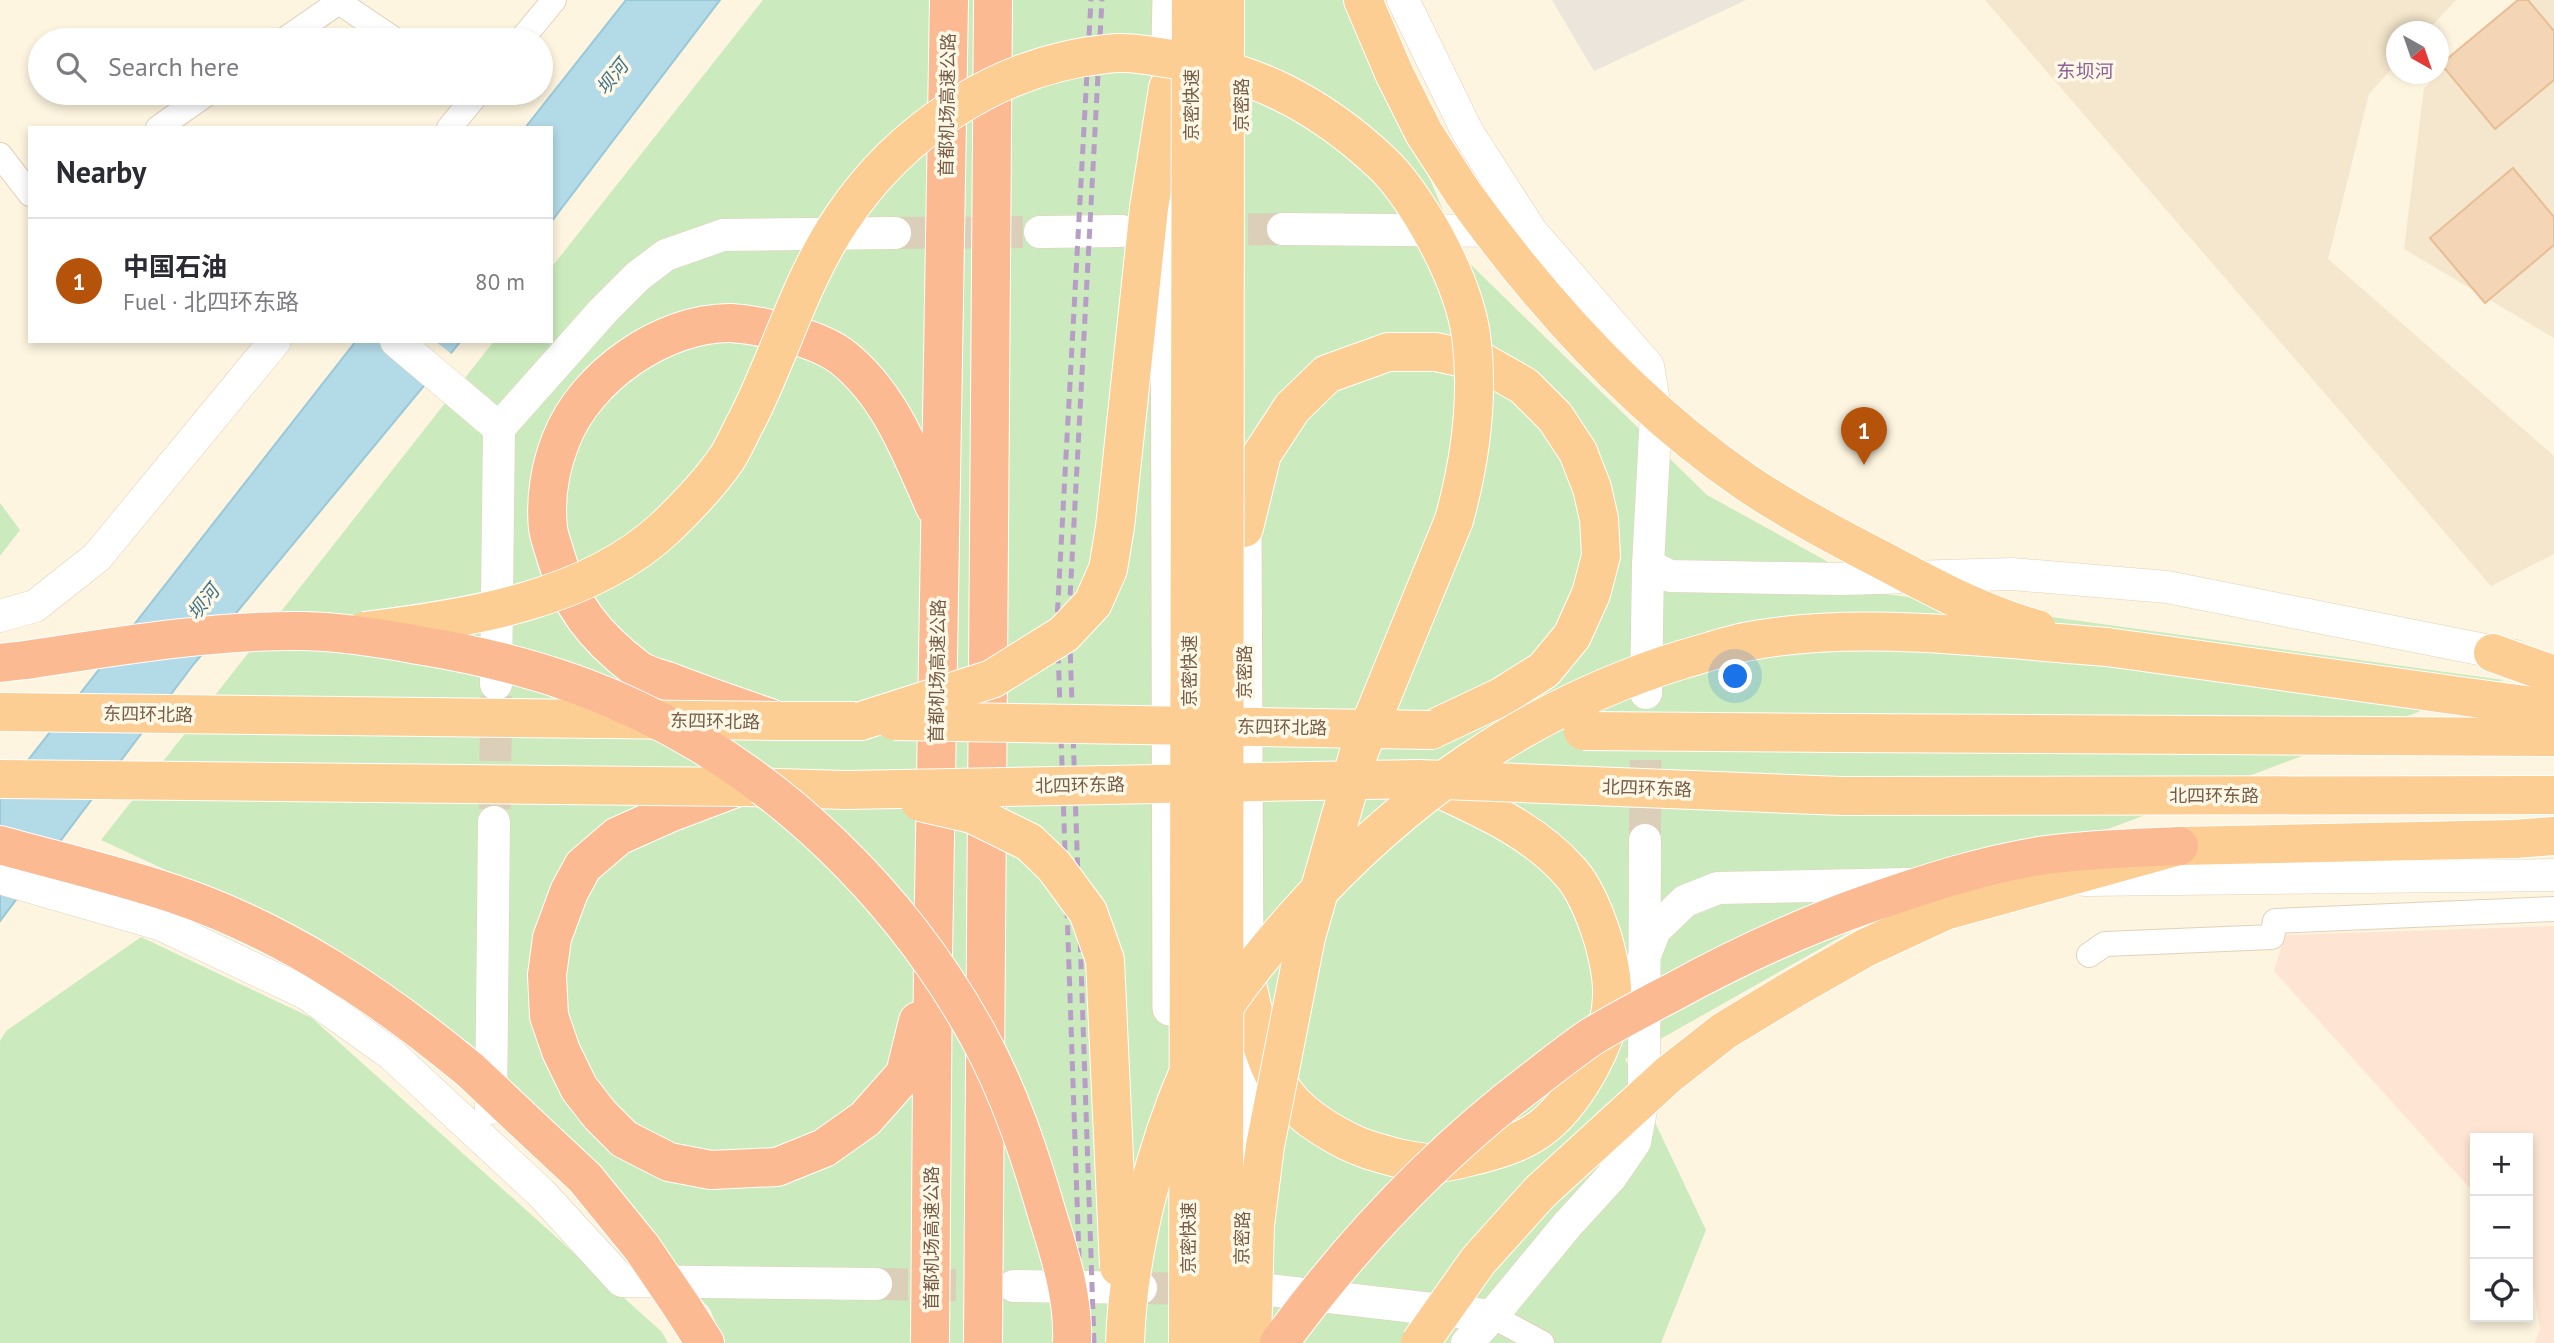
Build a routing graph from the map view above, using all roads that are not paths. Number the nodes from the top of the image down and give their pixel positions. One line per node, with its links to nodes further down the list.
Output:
1 (554, 0): 12 (street)
2 (949, 0): 28 (highway, 首都机场高速公路)
3 (993, 0): 72 (highway)
4 (1170, 0): 13 (main road)
5 (1191, 0): 76 (highway, 京密快速, bridge)
6 (1225, 0): 77 (highway, 京密快速, bridge)
7 (1241, 0): 29 (main road, 京密路)
8 (1363, 0): 33 (highway, bridge)
9 (1403, 0): 22 (street)
10 (302, 28): 11 (street)
11 (378, 28)
12 (531, 28)
13 (1168, 88): 20 (highway); 75 (main road)
14 (191, 105): 16 (street)
15 (466, 105): 17 (street)
16 (161, 126)
17 (450, 126)
18 (0, 155): 19 (street)
19 (28, 191)
20 (1136, 219): 23 (street); 42 (highway, bridge)
21 (1283, 229): 22 (street)
22 (1531, 231): 30 (street)
23 (1040, 232)
24 (895, 233): 27 (street)
25 (273, 343): 31 (street)
26 (398, 343): 27 (street)
27 (499, 428): 38 (street)
28 (940, 518): 43 (highway, bridge); 61 (highway, 首都机场高速公路)
29 (1244, 528): 44 (highway); 63 (main road, 京密路)
30 (1659, 570): 34 (street); 39 (street)
31 (0, 616)
32 (339, 634): 36 (highway, bridge); 73 (highway, bridge); 79 (highway, bridge)
33 (2107, 647): 40 (highway); 74 (highway, bridge)
34 (2493, 653): 35 (street); 37 (highway)
35 (2554, 662)
36 (0, 663)
37 (2554, 675)
38 (496, 684)
39 (1656, 694)
40 (2554, 709)
41 (0, 712): 43 (highway, 东四环北路, bridge)
42 (861, 721): 43 (highway, 东四环北路); 44 (highway, 东四环北路, bridge)
43 (778, 722)
44 (1431, 730): 45 (highway, bridge)
45 (2554, 737)
46 (0, 779): 48 (highway, bridge)
47 (1419, 779): 49 (highway, 北四环东路, bridge); 50 (highway, 北四环东路, bridge); 63 (highway, bridge)
48 (740, 787): 49 (highway, 北四环东路, bridge); 61 (highway)
49 (846, 790): 74 (highway, bridge)
50 (2554, 795)
51 (494, 822): 64 (street)
52 (2554, 836): 54 (highway, bridge)
53 (0, 845): 57 (highway)
54 (2179, 846): 80 (highway, bridge); 81 (highway, bridge)
55 (2554, 875): 58 (street)
56 (0, 878): 57 (street)
57 (83, 885): 64 (street); 70 (highway, bridge)
58 (1685, 901): 62 (street); 62 (street)
59 (2554, 909): 60 (street)
60 (2089, 955)
61 (933, 958): 71 (highway, 首都机场高速公路)
62 (1643, 960): 69 (street)
63 (1246, 981): 78 (main road, 京密路)
64 (490, 1144): 65 (street)
65 (876, 1284)
66 (1014, 1286): 67 (street)
67 (1141, 1288)
68 (1261, 1289): 69 (street)
69 (1492, 1316): 82 (street); 83 (street)
70 (705, 1343)
71 (930, 1343)
72 (983, 1343)
73 (1072, 1343)
74 (1123, 1343)
75 (1170, 1343)
76 (1188, 1343)
77 (1224, 1343)
78 (1240, 1343)
79 (1252, 1343)
80 (1279, 1343)
81 (1420, 1343)
82 (1466, 1343)
83 (1542, 1343)

